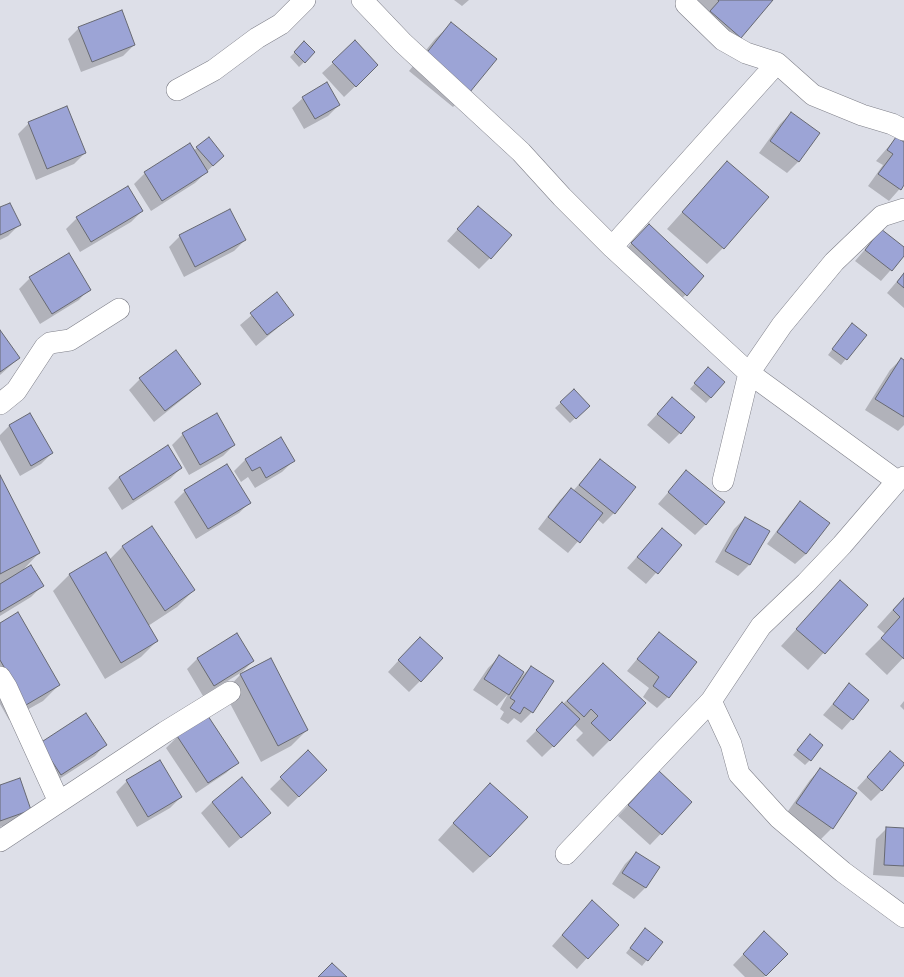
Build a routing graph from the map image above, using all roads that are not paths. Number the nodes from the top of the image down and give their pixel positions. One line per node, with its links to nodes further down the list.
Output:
1 (305, 0): 5 (street)
2 (362, 0): 8 (street)
3 (686, 4): 4 (street)
4 (777, 63): 6 (street); 8 (street)
5 (177, 90)
6 (904, 130)
7 (904, 209): 10 (street)
8 (612, 247): 10 (street)
9 (120, 309): 11 (street)
10 (749, 373): 12 (street); 13 (street)
11 (0, 404)
12 (900, 479): 16 (street)
13 (723, 481)
14 (0, 677): 17 (street)
15 (230, 692): 17 (street)
16 (711, 701): 19 (street); 20 (street)
17 (59, 802): 18 (street)
18 (0, 840)
19 (566, 854)
20 (904, 917)

